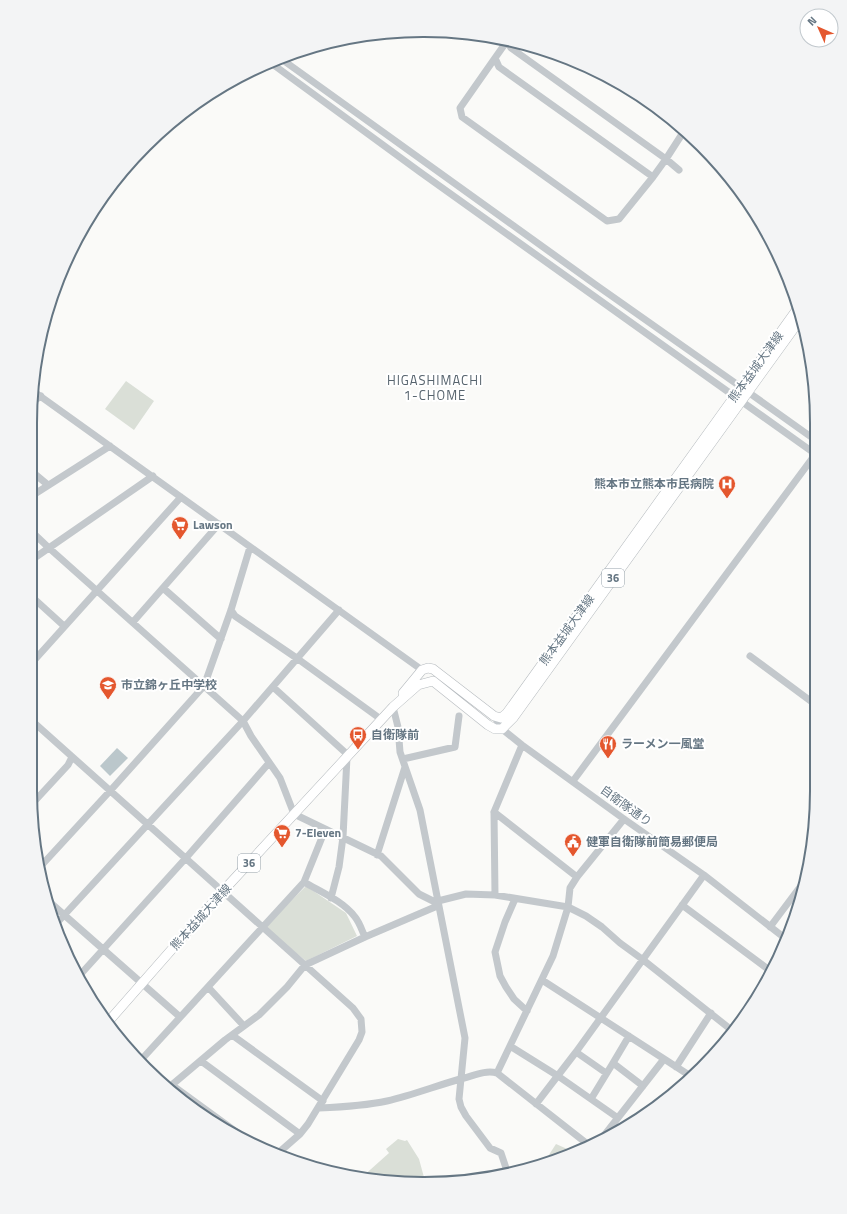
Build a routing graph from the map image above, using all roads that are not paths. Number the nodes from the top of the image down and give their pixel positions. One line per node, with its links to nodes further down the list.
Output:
1 (504, 45): 3 (street)
2 (510, 47): 7 (street)
3 (495, 58): 9 (street); 9 (street)
4 (286, 62): 12 (street)
5 (275, 66): 16 (street)
6 (681, 136): 7 (street)
7 (666, 159): 8 (street); 9 (street)
8 (679, 170)
9 (653, 177)
10 (794, 314): 12 (main road, 熊本益城大津線 / 36)
11 (797, 323): 12 (main road, 熊本益城大津線 / 36)
12 (745, 389): 16 (main road, 熊本益城大津線 / 36); 17 (street)
13 (38, 394): 14 (street)
14 (41, 396): 15 (street); 18 (street)
15 (38, 398)
16 (738, 399): 19 (street); 49 (main road, 熊本益城大津線 / 36); 53 (main road, 熊本益城大津線 / 36)
17 (810, 436)
18 (110, 446): 22 (street); 23 (street)
19 (810, 451)
20 (810, 459): 60 (street)
21 (37, 476): 23 (street)
22 (153, 476): 25 (street); 29 (street)
23 (48, 485): 24 (street)
24 (37, 492)
25 (181, 497): 26 (street); 32 (street)
26 (219, 524): 28 (street); 31 (street)
27 (37, 537): 29 (street)
28 (250, 547): 34 (street); 35 (street)
29 (49, 548): 30 (street); 32 (street)
30 (37, 556)
31 (163, 588): 36 (street); 38 (street)
32 (97, 590): 36 (street); 37 (street)
33 (37, 604): 37 (street)
34 (231, 610): 38 (street); 41 (street)
35 (338, 610): 41 (street); 42 (street)
36 (133, 622): 44 (street)
37 (64, 626): 39 (street)
38 (221, 639): 44 (street)
39 (37, 656)
40 (750, 656): 46 (street)
41 (298, 659): 45 (street); 50 (street)
42 (422, 670): 43 (main road); 47 (main road, 熊本益城大津線 / 36); 49 (main road)
43 (433, 681): 47 (main road, 熊本益城大津線 / 36); 53 (main road)
44 (204, 686): 51 (street); 61 (street)
45 (273, 687): 51 (street); 55 (street)
46 (810, 701)
47 (393, 707): 50 (main road, 熊本益城大津線 / 36); 57 (street)
48 (459, 716): 57 (street)
49 (494, 716): 53 (street, 自衛隊通り)
50 (382, 720): 55 (main road, 熊本益城大津線 / 36)
51 (243, 721): 58 (street); 66 (street)
52 (37, 726): 56 (street)
53 (506, 732): 54 (street, 自衛隊通り)
54 (522, 744): 60 (street, 自衛隊通り); 63 (street)
55 (348, 756): 64 (main road, 熊本益城大津線 / 36); 68 (street)
56 (72, 757): 61 (street); 62 (street)
57 (403, 759): 59 (street)
58 (269, 763): 64 (street); 70 (street)
59 (406, 767): 69 (street); 80 (street)
60 (573, 781): 65 (street, 自衛隊通り)
61 (110, 792): 66 (street); 71 (street)
62 (37, 798)
63 (494, 812): 73 (street); 77 (street)
64 (294, 814): 67 (street); 75 (main road, 熊本益城大津線 / 36)
65 (624, 819): 72 (street, 自衛隊通り); 73 (street)
66 (147, 824): 70 (street); 84 (street)
67 (325, 830): 68 (street); 74 (street)
68 (343, 837): 69 (street); 78 (street)
69 (377, 855): 80 (street)
70 (185, 859): 75 (street); 90 (street)
71 (44, 863)
72 (704, 875): 81 (street); 87 (street, 自衛隊通り)
73 (577, 877): 83 (street)
74 (304, 882): 78 (street); 86 (street)
75 (223, 891): 86 (street); 96 (main road, 熊本益城大津線 / 36)
76 (797, 891): 87 (street)
77 (495, 895): 79 (street); 80 (street)
78 (331, 898): 89 (street)
79 (515, 899): 83 (street); 98 (street)
80 (438, 901): 89 (street); 118 (street)
81 (682, 905): 91 (street); 93 (street)
82 (55, 907): 84 (street)
83 (568, 907): 91 (street); 95 (street)
84 (64, 915): 85 (street); 90 (street)
85 (60, 920)
86 (263, 927): 92 (street); 97 (street)
87 (770, 927): 88 (street, 自衛隊通り)
88 (782, 936)
89 (365, 937): 92 (street)
90 (102, 950): 94 (street); 96 (street)
91 (642, 959): 99 (street); 101 (street)
92 (305, 965): 103 (street); 122 (street)
93 (766, 968)
94 (83, 972)
95 (542, 980): 98 (street); 101 (street)
96 (142, 983): 100 (street); 102 (main road, 熊本益城大津線 / 36)
97 (208, 988): 100 (street); 103 (street)
98 (527, 1011): 107 (street)
99 (711, 1013): 104 (street); 113 (street)
100 (180, 1017): 109 (street)
101 (601, 1017): 106 (street); 108 (street)
102 (111, 1018)
103 (244, 1026): 105 (street)
104 (729, 1028)
105 (232, 1035): 111 (street); 122 (street)
106 (629, 1036): 110 (street); 112 (street)
107 (510, 1046): 114 (street); 117 (street)
108 (576, 1052): 115 (street); 117 (street)
109 (144, 1057)
110 (664, 1059): 113 (street); 120 (street)
111 (201, 1061): 119 (street); 127 (street)
112 (613, 1063): 115 (street); 120 (street)
113 (676, 1066): 116 (street)
114 (497, 1073): 118 (street); 123 (street)
115 (606, 1073): 121 (street)
116 (687, 1073)
117 (558, 1076): 121 (street); 123 (street)
118 (461, 1078): 124 (street); 130 (street)
119 (173, 1084)
120 (643, 1086): 125 (street)
121 (591, 1099): 125 (street)
122 (323, 1101): 124 (street)
123 (536, 1104): 128 (street)
124 (319, 1108): 127 (street)
125 (618, 1118): 126 (street)
126 (614, 1127)
127 (300, 1134): 129 (street)
128 (584, 1142)
129 (282, 1150)
130 (506, 1168)

